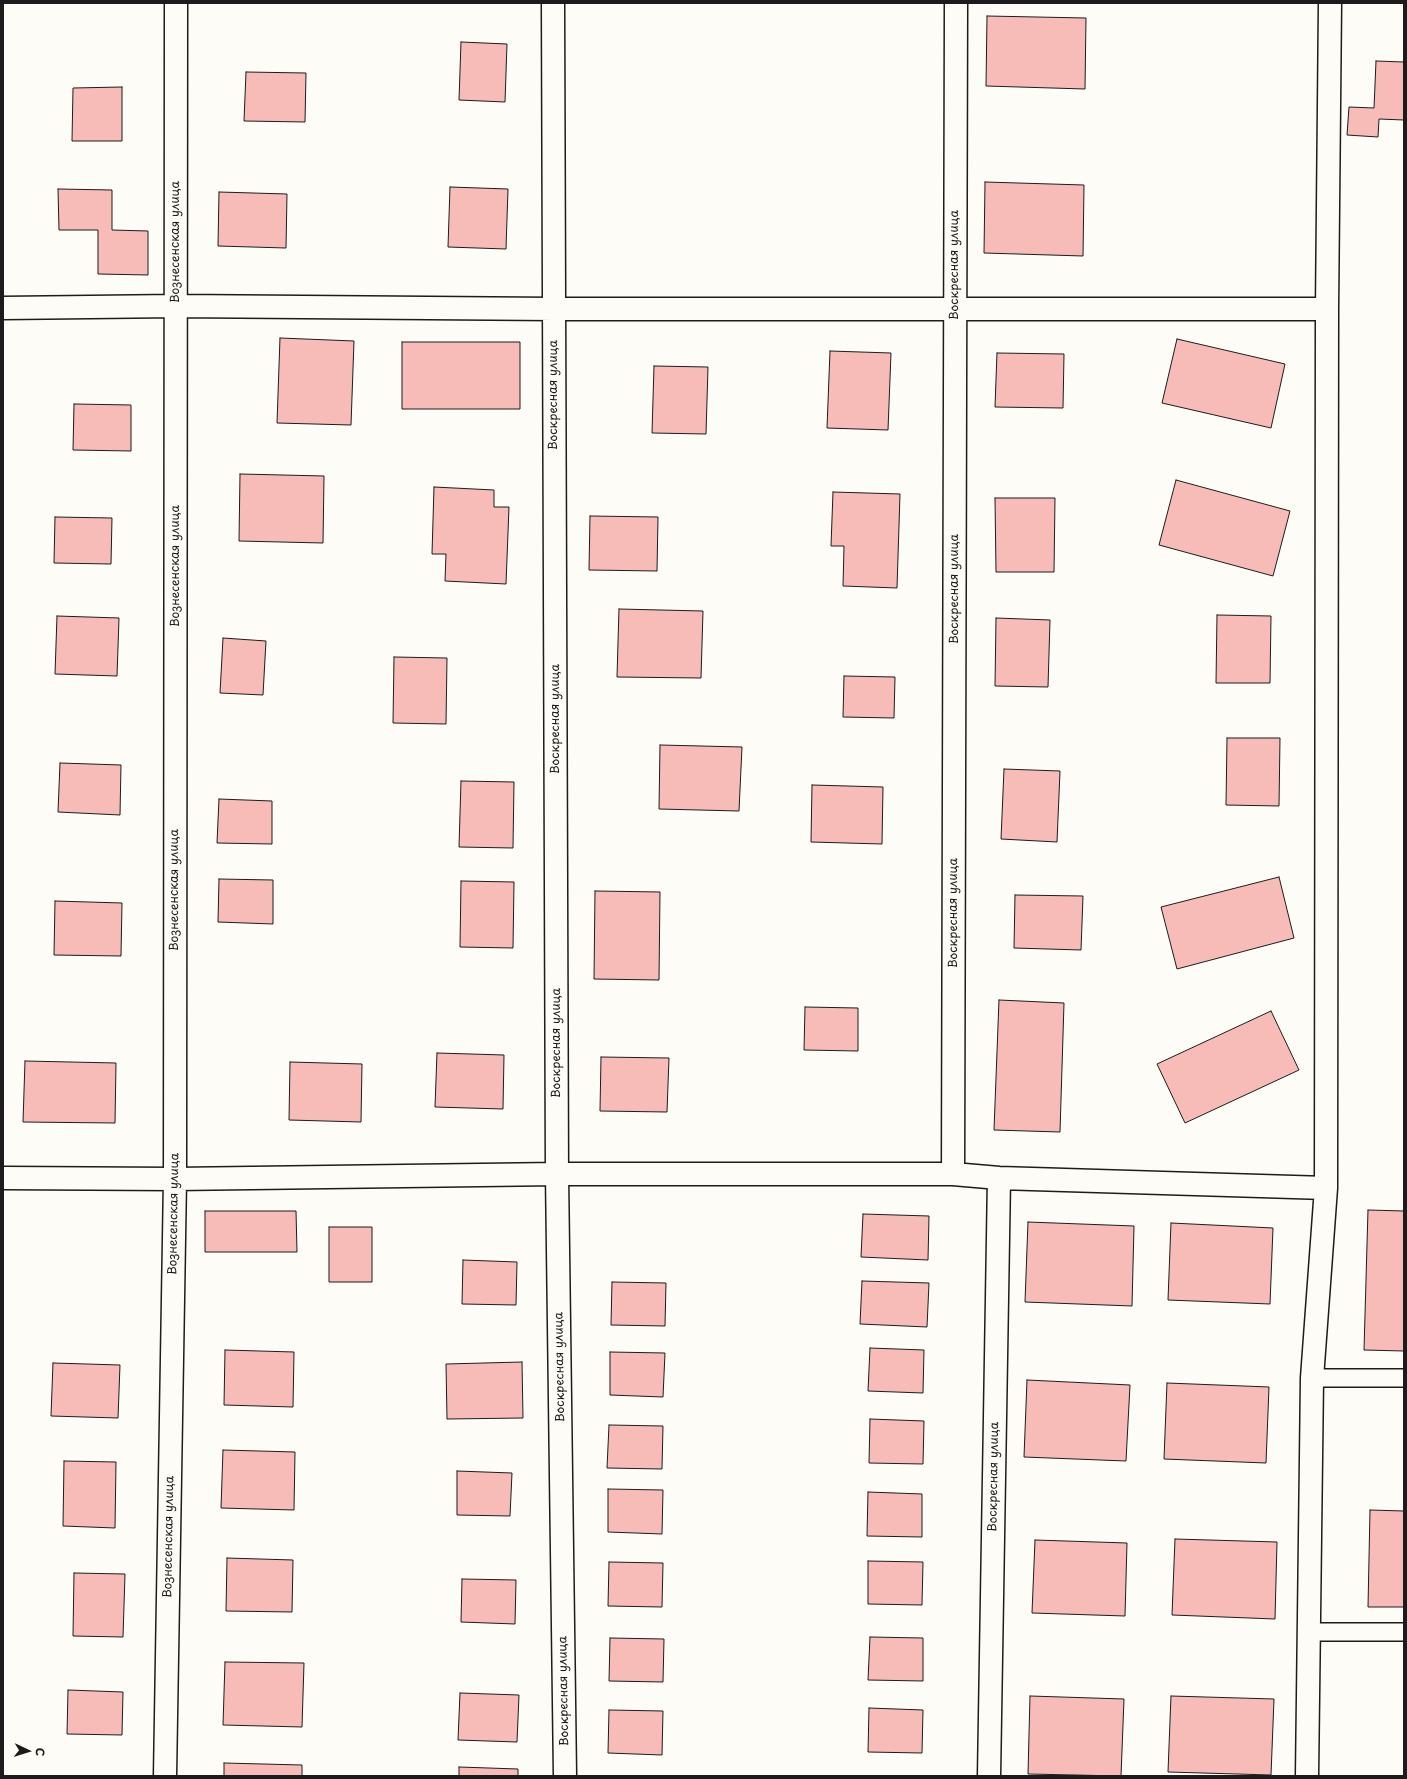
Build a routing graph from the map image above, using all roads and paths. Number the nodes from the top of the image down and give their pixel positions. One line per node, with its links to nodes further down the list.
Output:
1 (176, 3): 5 (street, Вознесенская улица)
2 (553, 3): 7 (street, Воскресная улица)
3 (956, 3): 9 (street, Воскресная улица)
4 (1330, 3): 8 (street)
5 (177, 306): 6 (street); 7 (street); 14 (street, Вознесенская улица)
6 (3, 308)
7 (554, 309): 9 (street); 10 (street, Воскресная улица)
8 (1327, 309): 9 (street); 15 (street)
9 (955, 310): 11 (street, Воскресная улица)
10 (558, 1174): 11 (street); 14 (street); 21 (street, Воскресная улица)
11 (954, 1174): 13 (street)
12 (3, 1178): 14 (street)
13 (999, 1178): 15 (street); 22 (street, Воскресная улица)
14 (175, 1179): 20 (street, Вознесенская улица)
15 (1326, 1188): 16 (street)
16 (1312, 1378): 17 (lane); 18 (street)
17 (1404, 1378)
18 (1309, 1632): 19 (lane); 23 (street)
19 (1404, 1632)
20 (165, 1776)
21 (565, 1776)
22 (989, 1776)
23 (1307, 1776)

